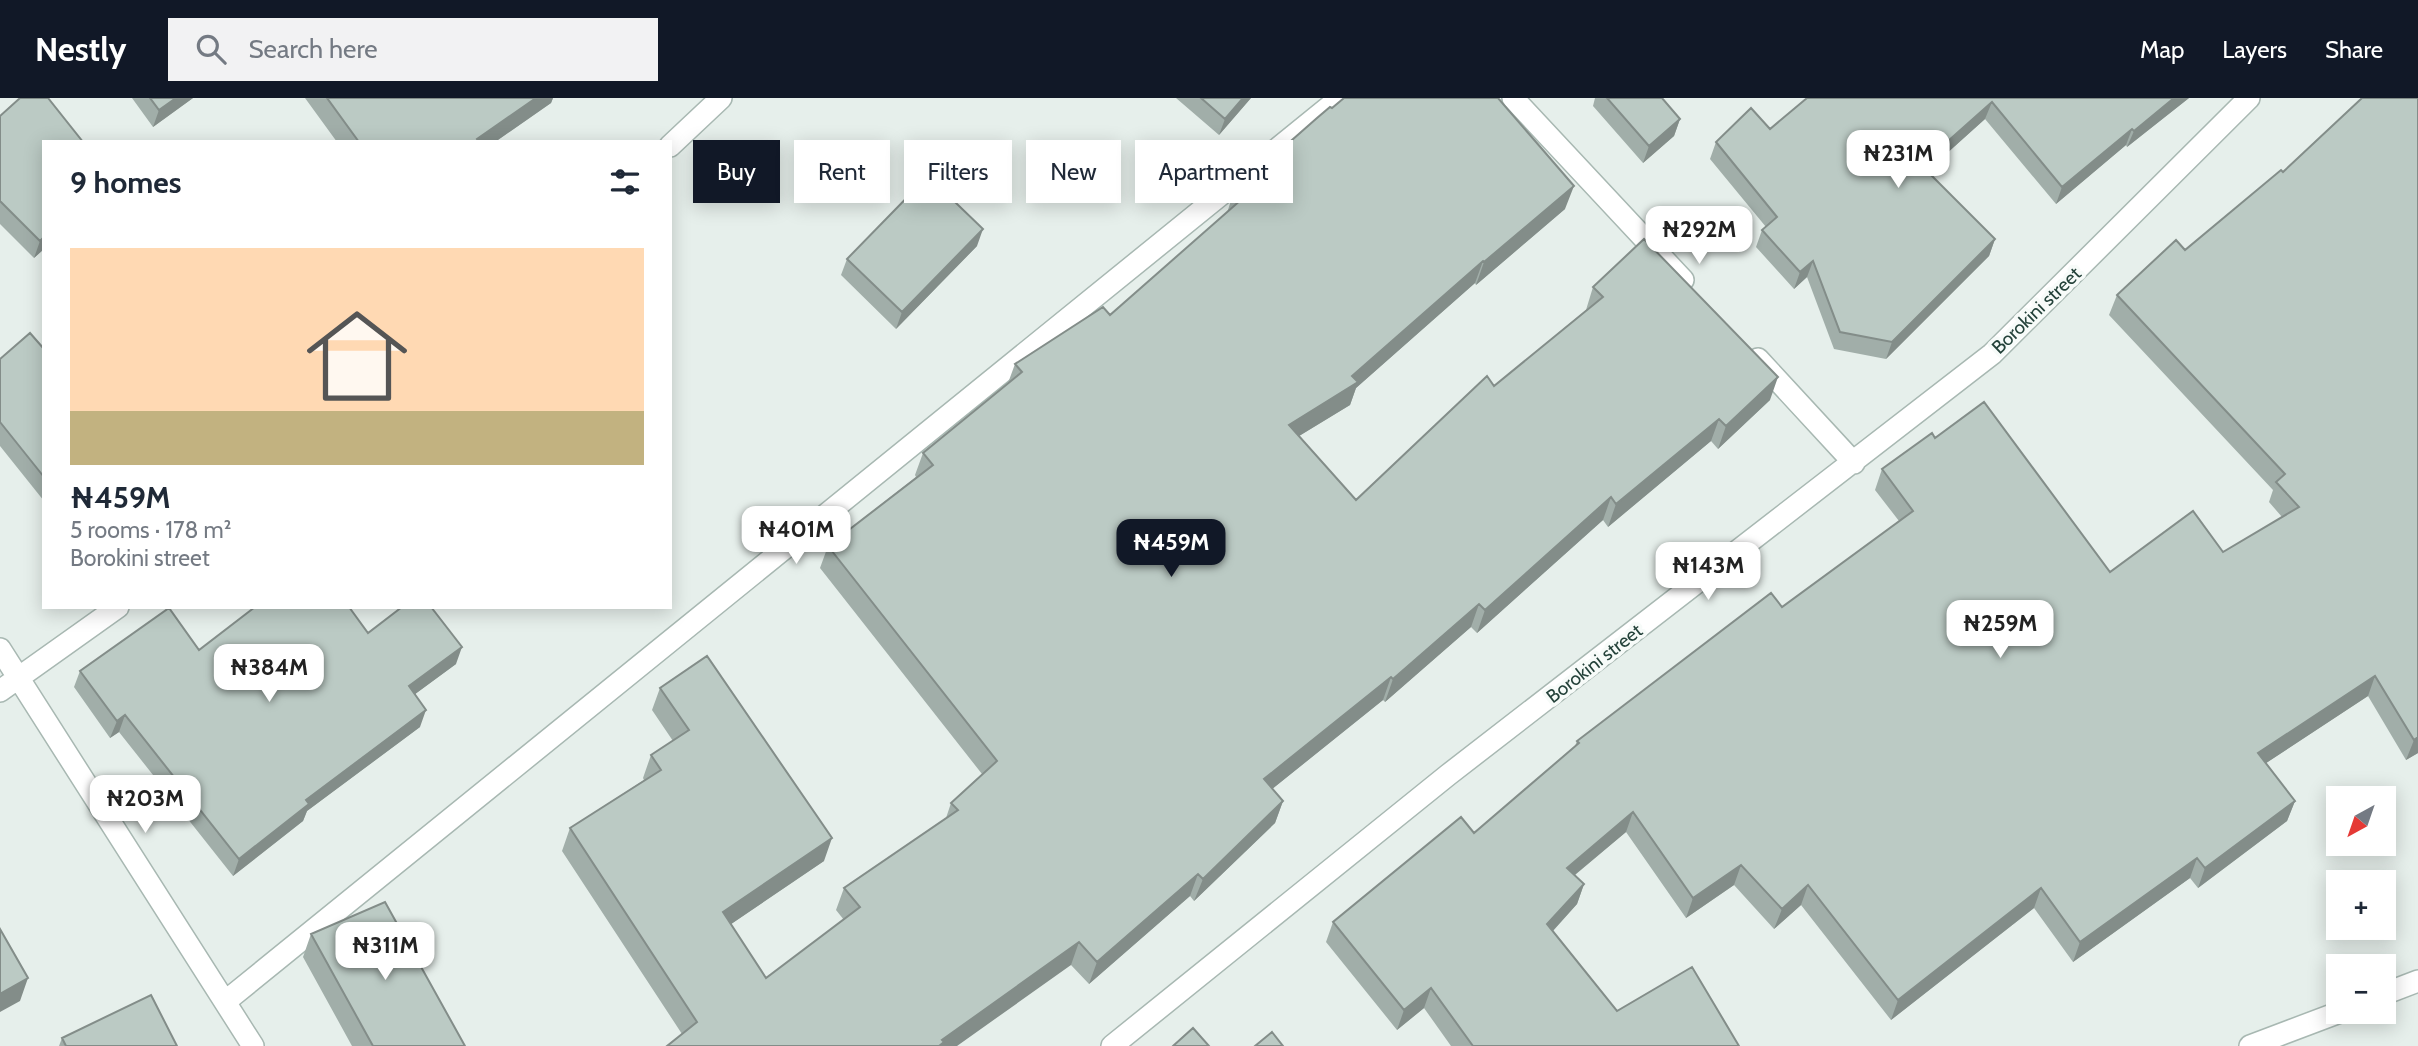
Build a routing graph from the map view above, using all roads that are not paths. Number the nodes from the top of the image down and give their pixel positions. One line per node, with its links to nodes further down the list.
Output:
1 (721, 98): 5 (street)
2 (1340, 98): 15 (street)
3 (1513, 98): 6 (street)
4 (2249, 98): 8 (street, Borokini street)
5 (672, 144)
6 (1693, 290)
7 (1741, 341): 8 (street)
8 (1854, 463): 18 (street, Borokini street)
9 (115, 609): 11 (street)
10 (0, 649): 11 (street)
11 (19, 678): 12 (street); 15 (street)
12 (0, 691)
13 (2418, 981): 14 (street)
14 (2396, 990)
15 (226, 1001): 17 (street)
16 (2326, 1017): 19 (street)
17 (253, 1046)
18 (1112, 1046)
19 (2250, 1046)

